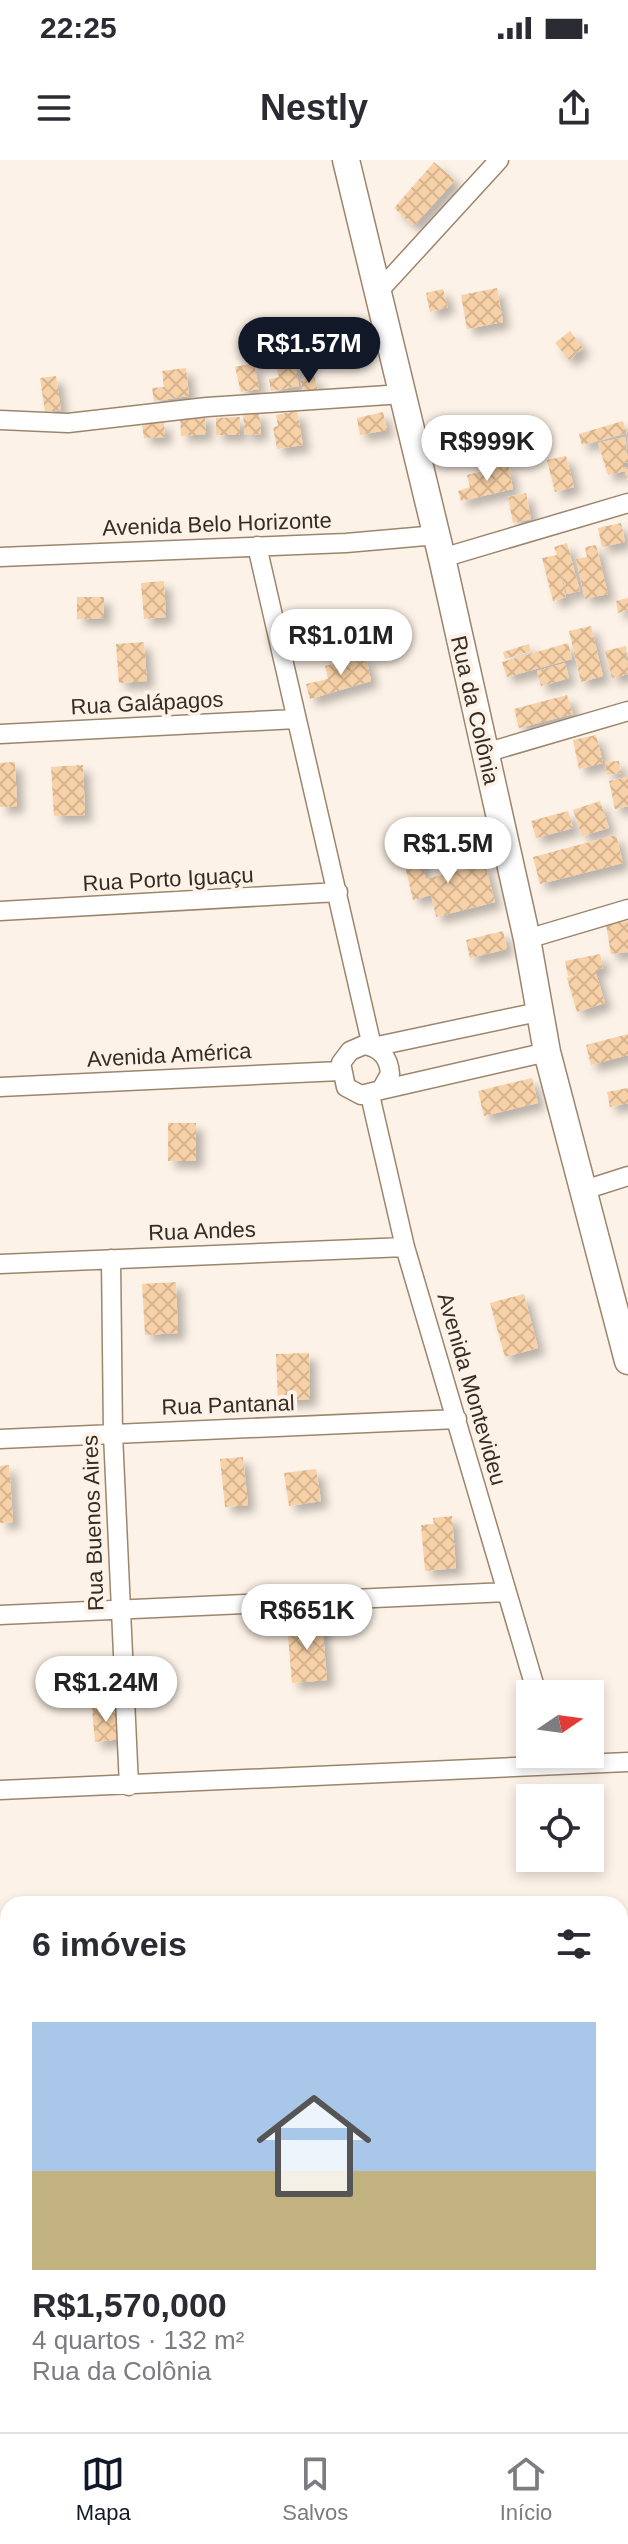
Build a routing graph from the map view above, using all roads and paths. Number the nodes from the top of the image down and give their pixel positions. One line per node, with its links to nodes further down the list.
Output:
1 (346, 160): 3 (main road, Rua da Colônia)
2 (499, 160): 3 (street)
3 (378, 292): 4 (main road, Rua da Colônia)
4 (403, 394): 5 (street); 8 (main road, Rua da Colônia)
5 (0, 420)
6 (628, 503): 8 (street, Avenida Belo Horizonte)
7 (257, 546): 8 (street, Avenida Belo Horizonte); 9 (street, Avenida Belo Horizonte); 11 (street)
8 (439, 547): 13 (main road, Rua da Colônia)
9 (0, 557)
10 (628, 711): 13 (street)
11 (296, 719): 12 (street, Rua Galápagos); 14 (street)
12 (0, 734)
13 (485, 753): 17 (main road, Rua da Colônia)
14 (338, 892): 16 (street, Rua Porto Iguaçu); 19 (street)
15 (628, 909): 17 (street)
16 (0, 911)
17 (527, 939): 18 (main road, Rua da Colônia)
18 (538, 1012): 19 (street); 20 (main road, Rua da Colônia)
19 (372, 1044): 21 (street); 23 (street)
20 (547, 1052): 23 (street); 25 (main road, Rua da Colônia)
21 (340, 1071): 22 (street, Avenida América); 23 (street)
22 (0, 1087)
23 (375, 1092): 26 (street, Avenida Montevideu)
24 (628, 1176): 25 (street)
25 (581, 1191): 29 (main road, Rua da Colônia)
26 (405, 1247): 27 (street, Rua Andes); 30 (street, Avenida Montevideu)
27 (111, 1259): 28 (street, Rua Andes); 31 (street, Rua Buenos Aires)
28 (0, 1264)
29 (628, 1361)
30 (457, 1419): 31 (street, Rua Pantanal); 33 (street, Avenida Montevideu)
31 (113, 1434): 32 (street, Rua Pantanal); 34 (street, Rua Buenos Aires)
32 (0, 1439)
33 (507, 1592): 34 (street); 36 (street, Avenida Montevideu)
34 (121, 1610): 35 (street); 40 (street, Rua Buenos Aires)
35 (0, 1615)
36 (533, 1680)
37 (604, 1761): 39 (street)
38 (516, 1762): 40 (street)
39 (628, 1762)
40 (129, 1786): 41 (street)
41 (0, 1790)

